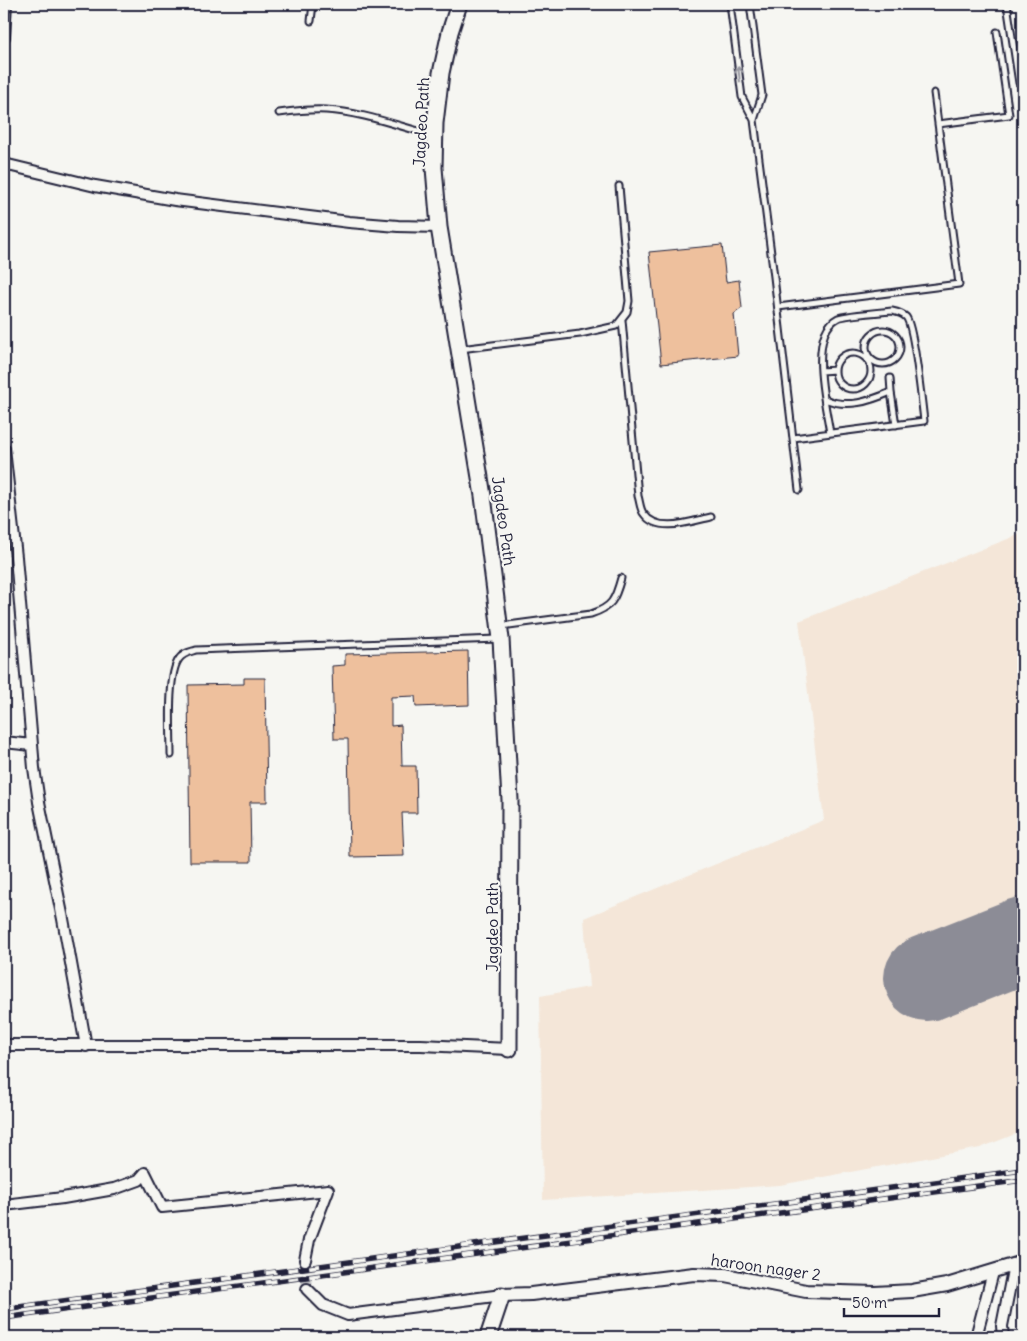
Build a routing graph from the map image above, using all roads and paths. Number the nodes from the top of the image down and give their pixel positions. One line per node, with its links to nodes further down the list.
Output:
1 (6, 4): 9 (street)
2 (313, 4): 7 (lane)
3 (460, 4): 15 (main road, Jagdeo Path)
4 (730, 4): 13 (lane, one-way to 4)
5 (750, 4): 13 (lane)
6 (1007, 4): 10 (lane)
7 (311, 21)
8 (997, 32): 14 (lane)
9 (4, 37)
10 (1023, 82)
11 (934, 93): 14 (lane)
12 (279, 113): 15 (lane)
13 (754, 120): 19 (lane)
14 (938, 124): 19 (lane)
15 (434, 135): 18 (main road, Jagdeo Path)
16 (4, 164): 18 (street)
17 (619, 186): 20 (lane)
18 (439, 227): 21 (main road, Jagdeo Path)
19 (778, 307): 30 (lane)
20 (622, 320): 21 (lane); 33 (lane)
21 (459, 349): 35 (main road, Jagdeo Path)
22 (868, 358): 22 (lane); 23 (lane); 23 (lane)
23 (835, 370): 24 (lane)
24 (821, 371): 27 (lane); 28 (lane)
25 (890, 378): 26 (lane)
26 (891, 392): 27 (lane); 28 (lane)
27 (825, 399): 29 (lane)
28 (896, 425): 29 (lane)
29 (830, 433): 30 (lane)
30 (793, 438): 32 (lane)
31 (4, 449): 37 (street)
32 (799, 490)
33 (711, 516)
34 (621, 578): 35 (lane)
35 (501, 633): 38 (lane); 41 (main road, Jagdeo Path)
36 (4, 742): 37 (street)
37 (32, 745): 40 (street)
38 (171, 755)
39 (4, 1045): 40 (street)
40 (86, 1046): 41 (street)
41 (509, 1049)
42 (4, 1205): 43 (street)
43 (305, 1260)
44 (1018, 1264): 45 (street, haroon nager 2); 50 (street)
45 (993, 1272): 47 (street, haroon nager 2); 49 (street)
46 (307, 1289): 47 (street)
47 (502, 1295): 48 (main road)
48 (488, 1337)
49 (976, 1337)
50 (1003, 1337)

